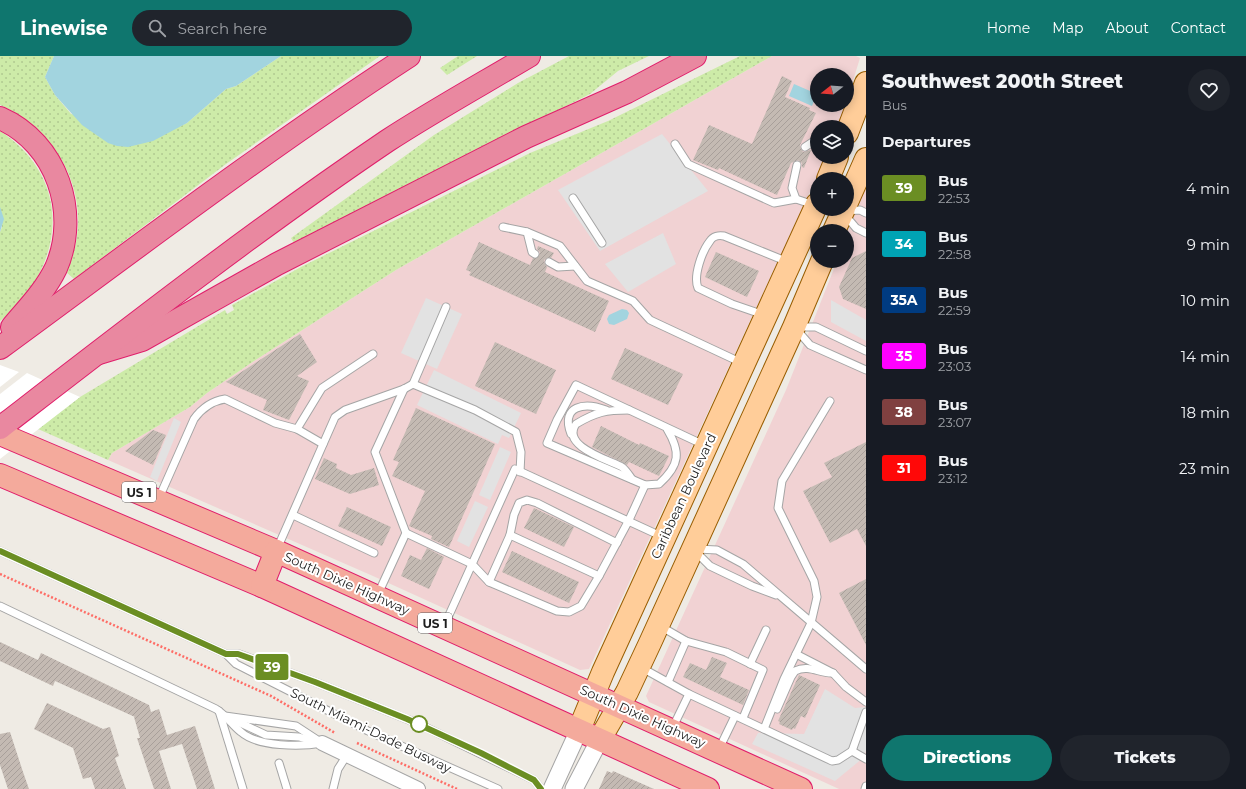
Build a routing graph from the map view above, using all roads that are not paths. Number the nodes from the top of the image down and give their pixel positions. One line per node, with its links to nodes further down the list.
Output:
1 (409, 56): 33 (highway)
2 (530, 56): 35 (highway)
3 (695, 56): 35 (highway)
4 (866, 83): 6 (main road)
5 (0, 118): 32 (highway)
6 (852, 120)
7 (675, 144): 14 (lane)
8 (810, 144): 9 (lane)
9 (805, 147)
10 (866, 159): 12 (main road, Caribbean Boulevard)
11 (797, 165): 14 (lane)
12 (854, 175)
13 (573, 198): 23 (lane)
14 (796, 199): 15 (lane)
15 (810, 202)
16 (854, 209): 17 (lane)
17 (866, 213)
18 (824, 216): 26 (main road, Caribbean Boulevard)
19 (842, 216): 22 (lane)
20 (503, 227): 21 (lane)
21 (527, 232): 24 (lane); 27 (lane)
22 (866, 232)
23 (602, 243)
24 (535, 254)
25 (549, 262): 27 (lane)
26 (790, 263): 30 (main road, Caribbean Boulevard); 30 (lane)
27 (575, 266): 37 (lane)
28 (819, 268): 31 (main road)
29 (446, 307): 39 (lane)
30 (766, 315): 31 (main road); 37 (main road, Caribbean Boulevard)
31 (794, 326): 34 (lane); 38 (lane); 62 (main road)
32 (0, 342)
33 (0, 348)
34 (866, 350)
35 (99, 353): 44 (highway)
36 (373, 354): 45 (lane)
37 (744, 364): 50 (main road, Caribbean Boulevard)
38 (866, 370)
39 (413, 384): 40 (lane); 51 (lane)
40 (404, 389): 49 (lane); 58 (lane)
41 (830, 402): 73 (lane)
42 (606, 410): 43 (lane); 48 (lane); 48 (lane)
43 (631, 410): 46 (lane); 53 (lane)
44 (0, 428)
45 (297, 429): 49 (lane); 55 (lane)
46 (667, 429): 50 (lane); 54 (lane)
47 (0, 434): 55 (highway, South Dixie Highway / US 1)
48 (575, 440): 53 (lane)
49 (324, 444): 56 (lane)
50 (706, 446): 60 (main road, Caribbean Boulevard)
51 (520, 472): 57 (lane); 66 (lane)
52 (0, 475): 69 (highway)
53 (634, 481): 54 (lane)
54 (645, 486): 57 (lane)
55 (158, 500): 64 (highway, South Dixie Highway / US 1)
56 (293, 514): 64 (lane); 65 (lane)
57 (629, 520): 60 (lane); 61 (lane)
58 (406, 533): 66 (lane); 70 (lane)
59 (510, 535): 61 (lane); 67 (lane); 68 (lane)
60 (665, 537): 62 (main road); 85 (main road, Caribbean Boulevard)
61 (617, 543): 67 (lane)
62 (692, 549): 71 (lane); 71 (lane); 74 (main road)
63 (0, 551): 78 (lane, South Miami-Dade Busway)
64 (276, 551): 69 (highway); 70 (highway, South Dixie Highway / US 1)
65 (374, 553)
66 (472, 564): 68 (lane); 75 (lane)
67 (598, 576): 68 (lane)
68 (490, 582)
69 (262, 586): 95 (highway)
70 (377, 596): 75 (highway, South Dixie Highway / US 1)
71 (780, 597): 73 (lane)
72 (0, 606): 90 (lane)
73 (811, 623): 79 (lane); 82 (lane)
74 (658, 625): 77 (lane); 81 (main road)
75 (444, 626): 85 (highway, South Dixie Highway / US 1)
76 (766, 630): 80 (lane)
77 (686, 641): 80 (lane); 84 (lane)
78 (226, 654): 109 (lane, South Miami-Dade Busway); 110 (lane, South Miami-Dade Busway)
79 (796, 654): 83 (lane); 92 (lane)
80 (750, 664): 93 (lane)
81 (639, 666): 84 (lane); 88 (main road)
82 (865, 668)
83 (833, 673): 87 (lane); 92 (lane)
84 (668, 682): 86 (lane)
85 (594, 694): 88 (highway, South Dixie Highway / US 1); 95 (main road, Caribbean Boulevard)
86 (689, 694): 91 (lane); 96 (lane)
87 (866, 702)
88 (619, 706): 96 (highway, South Dixie Highway / US 1); 97 (main road)
89 (866, 712): 100 (lane)
90 (222, 713): 98 (lane); 98 (lane); 105 (lane)
91 (735, 716): 93 (lane); 99 (lane)
92 (769, 716): 94 (lane)
93 (743, 718): 94 (lane)
94 (764, 728): 100 (lane)
95 (579, 730): 97 (highway); 111 (street, Caribbean Boulevard)
96 (672, 730): 99 (highway, South Dixie Highway / US 1)
97 (600, 739): 112 (street); 113 (highway)
98 (322, 743): 101 (street)
99 (718, 751): 114 (highway, South Dixie Highway / US 1)
100 (852, 751): 102 (lane)
101 (347, 755): 107 (lane); 108 (street)
102 (866, 759)
103 (279, 763): 106 (lane)
104 (866, 786): 115 (lane)
105 (243, 789)
106 (287, 789)
107 (334, 789)
108 (418, 789)
109 (498, 789)
110 (541, 789)
111 (552, 789)
112 (574, 789)
113 (708, 789)
114 (801, 789)
115 (865, 789)

